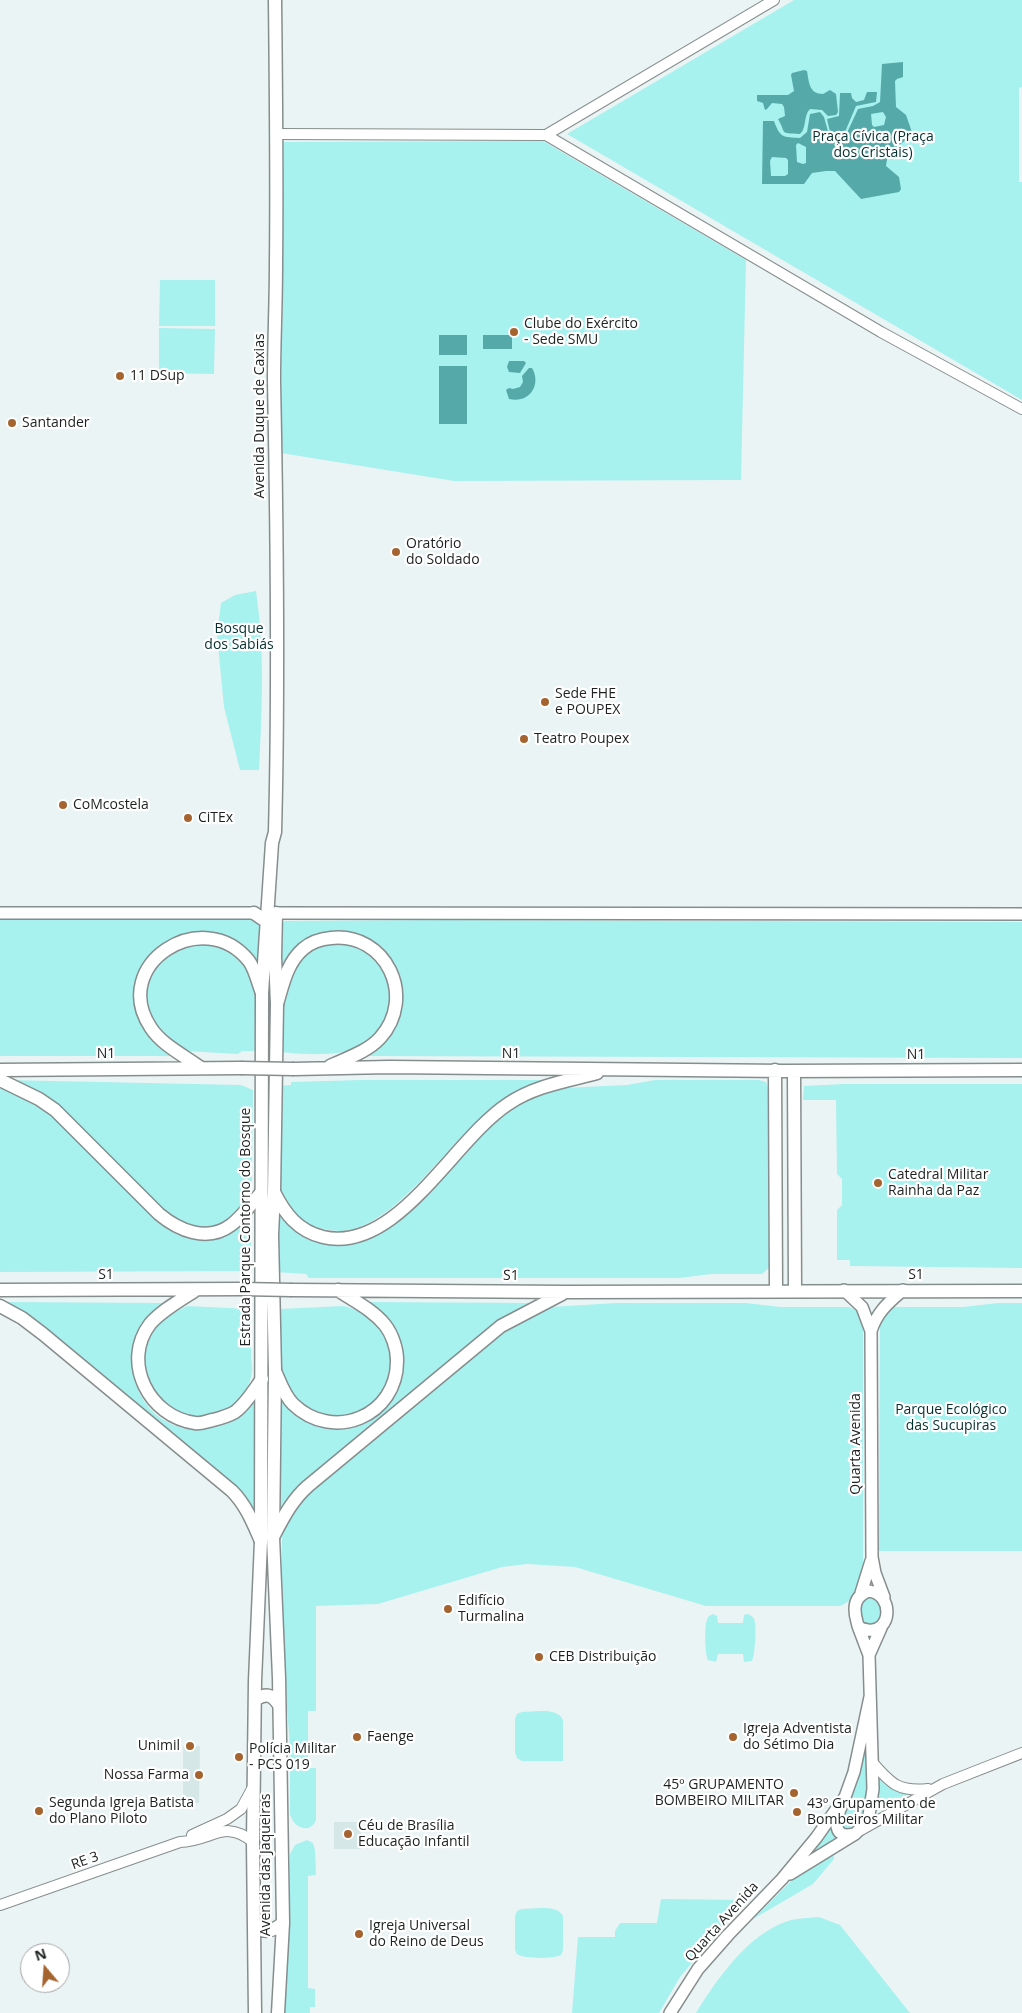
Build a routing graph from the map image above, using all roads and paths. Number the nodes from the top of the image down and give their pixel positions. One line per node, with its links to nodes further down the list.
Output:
1 (275, 0): 3 (main road, Avenida Duque de Caxias)
2 (774, 0): 4 (street)
3 (277, 134): 4 (street); 6 (main road, Avenida Duque de Caxias)
4 (546, 135): 5 (street)
5 (1022, 409)
6 (275, 832): 10 (main road, Avenida Duque de Caxias); 10 (main road, Avenida Duque de Caxias)
7 (254, 913): 8 (main road); 10 (main road)
8 (0, 914)
9 (1022, 914): 10 (main road)
10 (272, 915): 11 (main road, Estrada Parque Contorno do Bosque); 12 (main road, Estrada Parque Contorno do Bosque)
11 (262, 993): 13 (main road); 24 (main road, Estrada Parque Contorno do Bosque)
12 (277, 1004): 14 (main road); 23 (main road, Estrada Parque Contorno do Bosque)
13 (201, 1068): 14 (main road, N1, bridge); 16 (main road, N1)
14 (326, 1068): 15 (main road, N1)
15 (617, 1068): 17 (main road, N1); 23 (main road)
16 (0, 1070)
17 (775, 1070): 18 (main road, N1); 21 (main road)
18 (794, 1070): 19 (main road, N1); 22 (main road)
19 (1022, 1070)
20 (0, 1080): 24 (main road)
21 (777, 1125): 22 (main road); 25 (main road)
22 (795, 1127): 26 (main road)
23 (274, 1192): 38 (main road, Estrada Parque Contorno do Bosque)
24 (260, 1194): 39 (main road, Estrada Parque Contorno do Bosque)
25 (776, 1238): 26 (main road); 30 (main road)
26 (794, 1241): 31 (main road)
27 (0, 1290): 28 (main road, S1)
28 (196, 1290): 29 (main road, S1, bridge); 39 (main road)
29 (338, 1290): 35 (main road, S1); 38 (main road)
30 (776, 1290): 31 (main road, S1); 35 (main road, S1)
31 (795, 1290): 32 (main road, S1)
32 (844, 1290): 33 (main road, S1); 37 (main road, Quarta Avenida)
33 (903, 1290): 34 (main road, S1); 37 (main road, Quarta Avenida)
34 (1022, 1291)
35 (566, 1292): 40 (main road)
36 (0, 1306): 41 (main road)
37 (871, 1331): 42 (main road, Quarta Avenida)
38 (275, 1371): 40 (main road, Estrada Parque Contorno do Bosque)
39 (262, 1379): 41 (main road, Estrada Parque Contorno do Bosque)
40 (273, 1537): 50 (main road, Avenida das Jaqueiras)
41 (261, 1541): 49 (main road, Avenida das Jaqueiras)
42 (872, 1557): 43 (main road, Quarta Avenida); 44 (main road, Quarta Avenida)
43 (861, 1594): 44 (main road); 45 (main road)
44 (884, 1597): 46 (main road)
45 (858, 1626): 46 (main road); 47 (main road, Quarta Avenida)
46 (881, 1628): 47 (main road, Quarta Avenida)
47 (869, 1655): 48 (main road, Quarta Avenida)
48 (870, 1697): 52 (main road, Quarta Avenida); 55 (main road, Quarta Avenida)
49 (255, 1700): 50 (main road); 53 (main road, Avenida das Jaqueiras)
50 (279, 1705): 61 (main road, Avenida das Jaqueiras)
51 (1022, 1753): 54 (street)
52 (873, 1764): 54 (street); 56 (main road, Quarta Avenida)
53 (255, 1782): 57 (street, RE 3); 58 (main road, Avenida das Jaqueiras)
54 (934, 1788): 56 (street)
55 (845, 1797): 56 (main road); 59 (main road, Quarta Avenida)
56 (854, 1834): 59 (main road, Quarta Avenida)
57 (180, 1842): 58 (street, RE 3); 60 (street, RE 3)
58 (253, 1842): 62 (main road, Avenida das Jaqueiras)
59 (782, 1879): 65 (main road, Quarta Avenida)
60 (0, 1905)
61 (283, 1923): 62 (main road); 64 (main road, Avenida das Jaqueiras)
62 (255, 1925): 63 (main road, Avenida das Jaqueiras)
63 (255, 2013)
64 (278, 2013)
65 (670, 2013)

